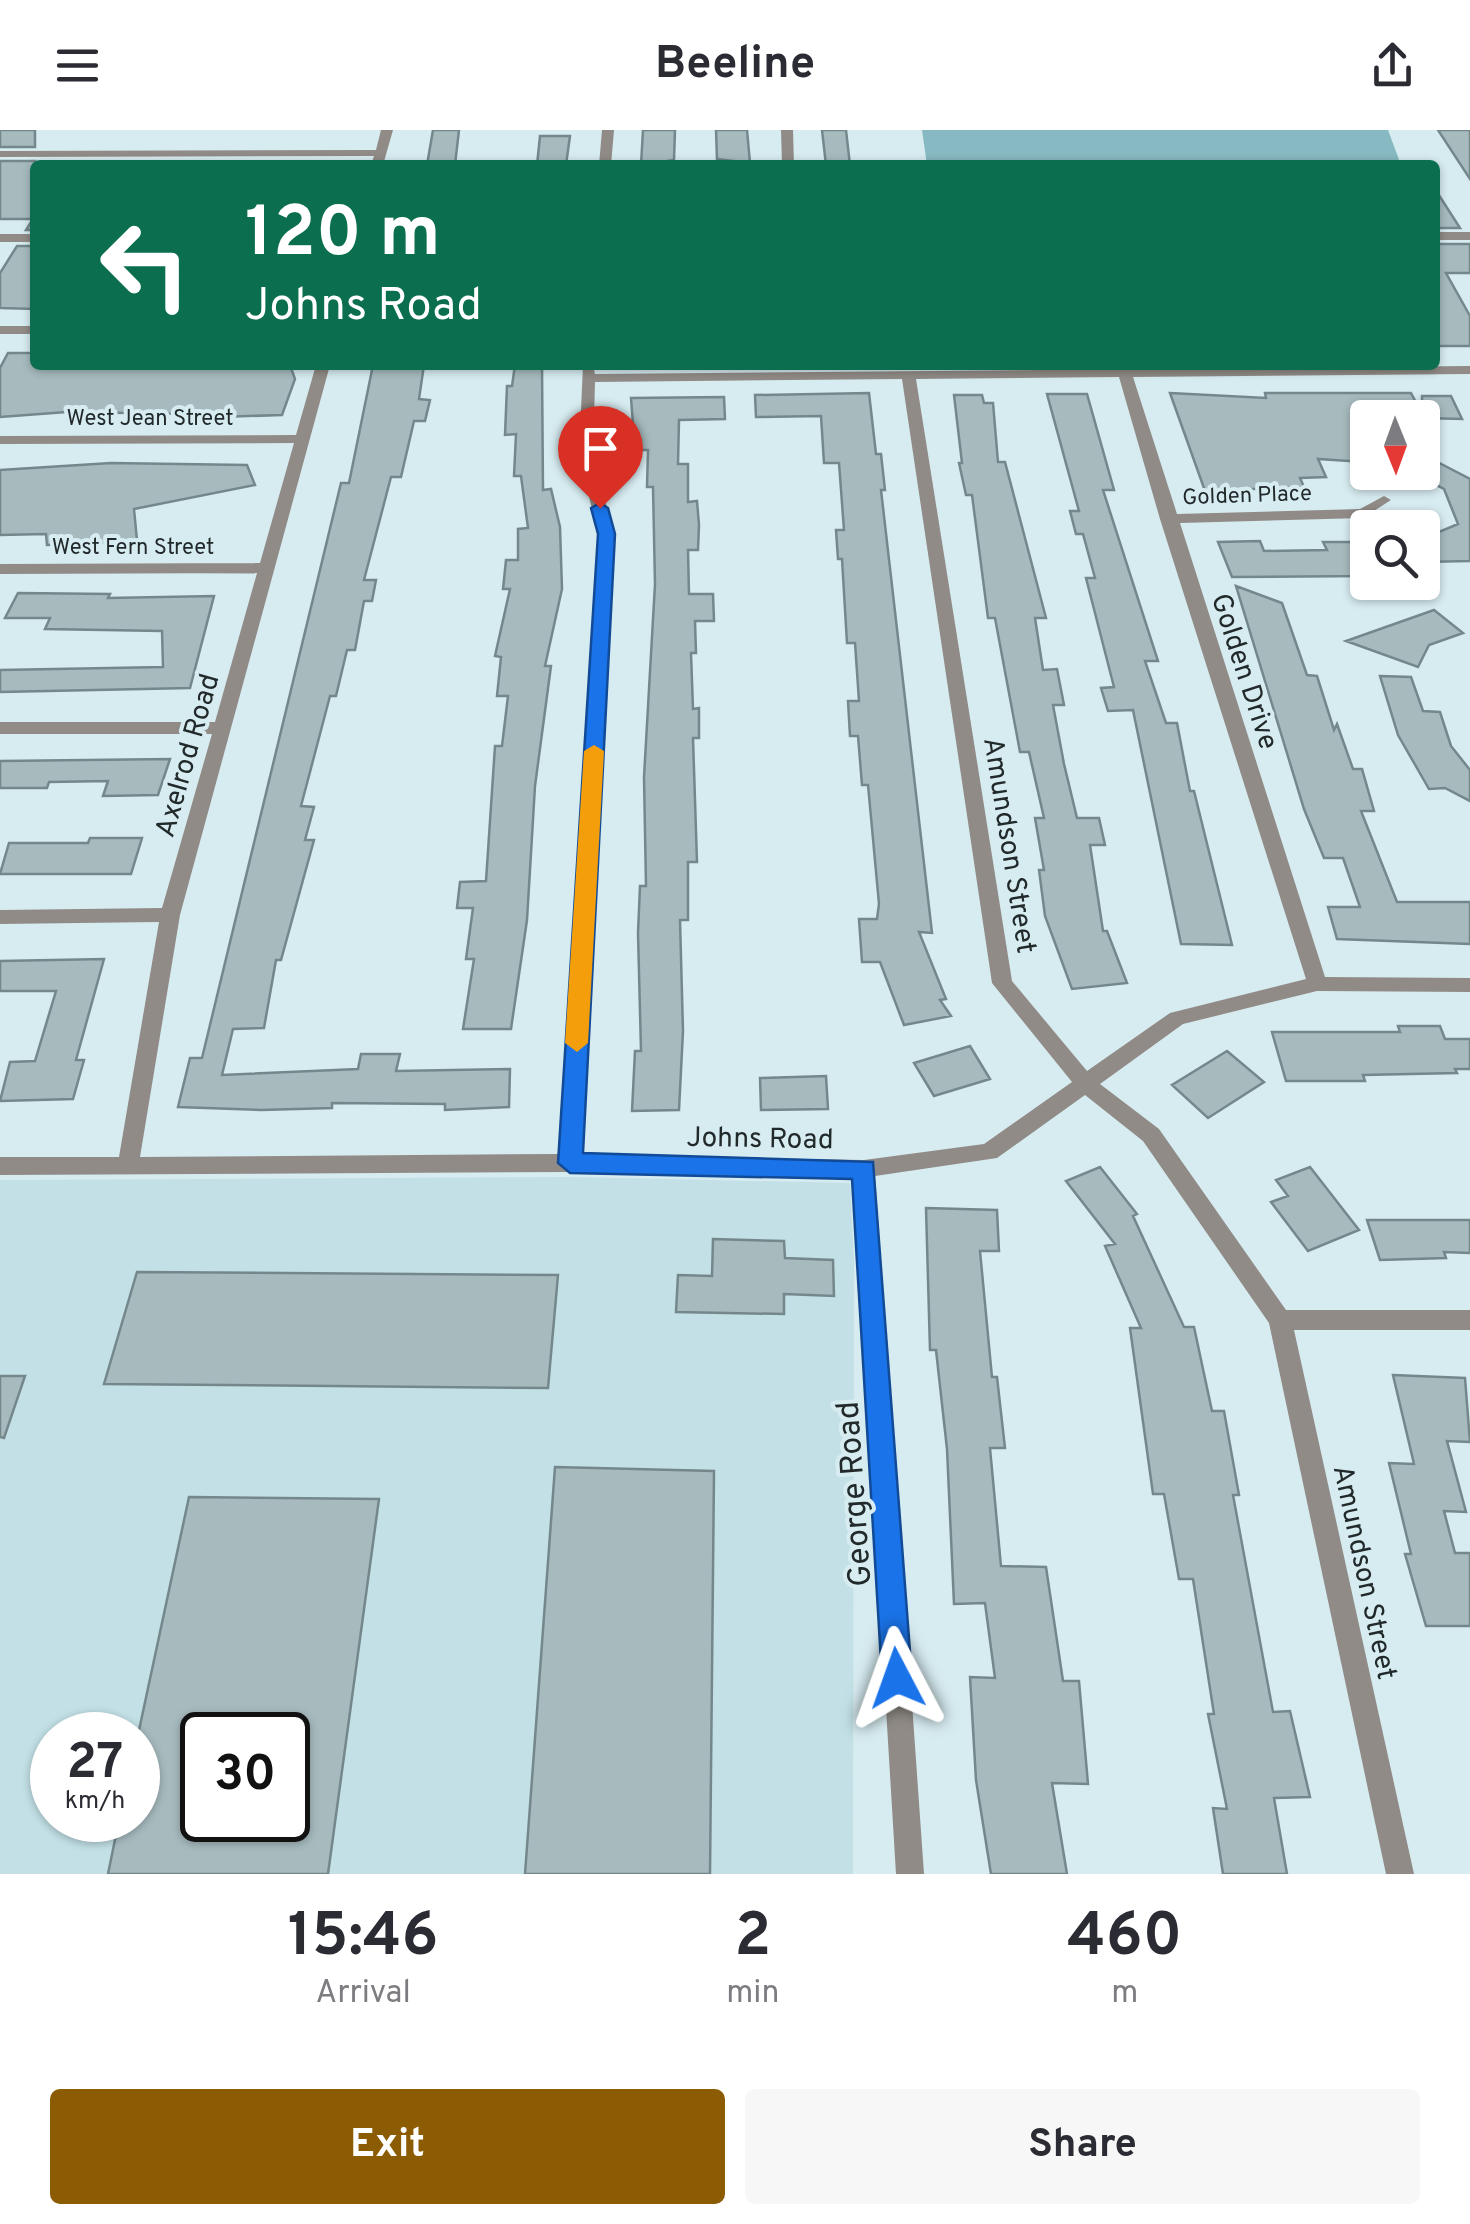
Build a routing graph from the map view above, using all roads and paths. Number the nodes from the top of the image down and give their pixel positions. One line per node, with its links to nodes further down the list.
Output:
1 (387, 130): 5 (street)
2 (608, 130): 6 (street)
3 (787, 130): 7 (street)
4 (0, 154): 5 (street)
5 (378, 159)
6 (605, 160)
7 (788, 160)
8 (1440, 236): 9 (street)
9 (1470, 236)
10 (0, 238): 11 (street)
11 (30, 238)
12 (0, 330): 13 (street)
13 (30, 330)
14 (321, 370): 19 (street, Axelrod Road)
15 (1470, 370): 18 (street)
16 (588, 371): 17 (street); 32 (street)
17 (908, 372): 18 (street); 31 (street, Amundson Street)
18 (1125, 374): 22 (street, Golden Drive)
19 (299, 439): 20 (street, West Jean Street); 23 (street, Axelrod Road)
20 (0, 440)
21 (1384, 500): 22 (street, Golden Place)
22 (1168, 519): 29 (street, Golden Drive)
23 (265, 568): 24 (street, West Fern Street); 26 (street, Axelrod Road)
24 (0, 569)
25 (0, 728): 26 (street)
26 (223, 728): 27 (street, Axelrod Road)
27 (170, 916): 28 (street); 34 (street, Axelrod Road)
28 (0, 917)
29 (1318, 984): 30 (street, Johns Road); 31 (street, Johns Road)
30 (1470, 985)
31 (1086, 1084): 35 (street, Johns Road); 36 (street, Amundson Street)
32 (570, 1163): 34 (street, Johns Road); 35 (street, Johns Road)
33 (0, 1166): 34 (street, Johns Road)
34 (128, 1166)
35 (864, 1169): 38 (street, George Road)
36 (1280, 1320): 37 (street); 39 (street, Amundson Street)
37 (1470, 1320)
38 (910, 1874)
39 (1400, 1874)

